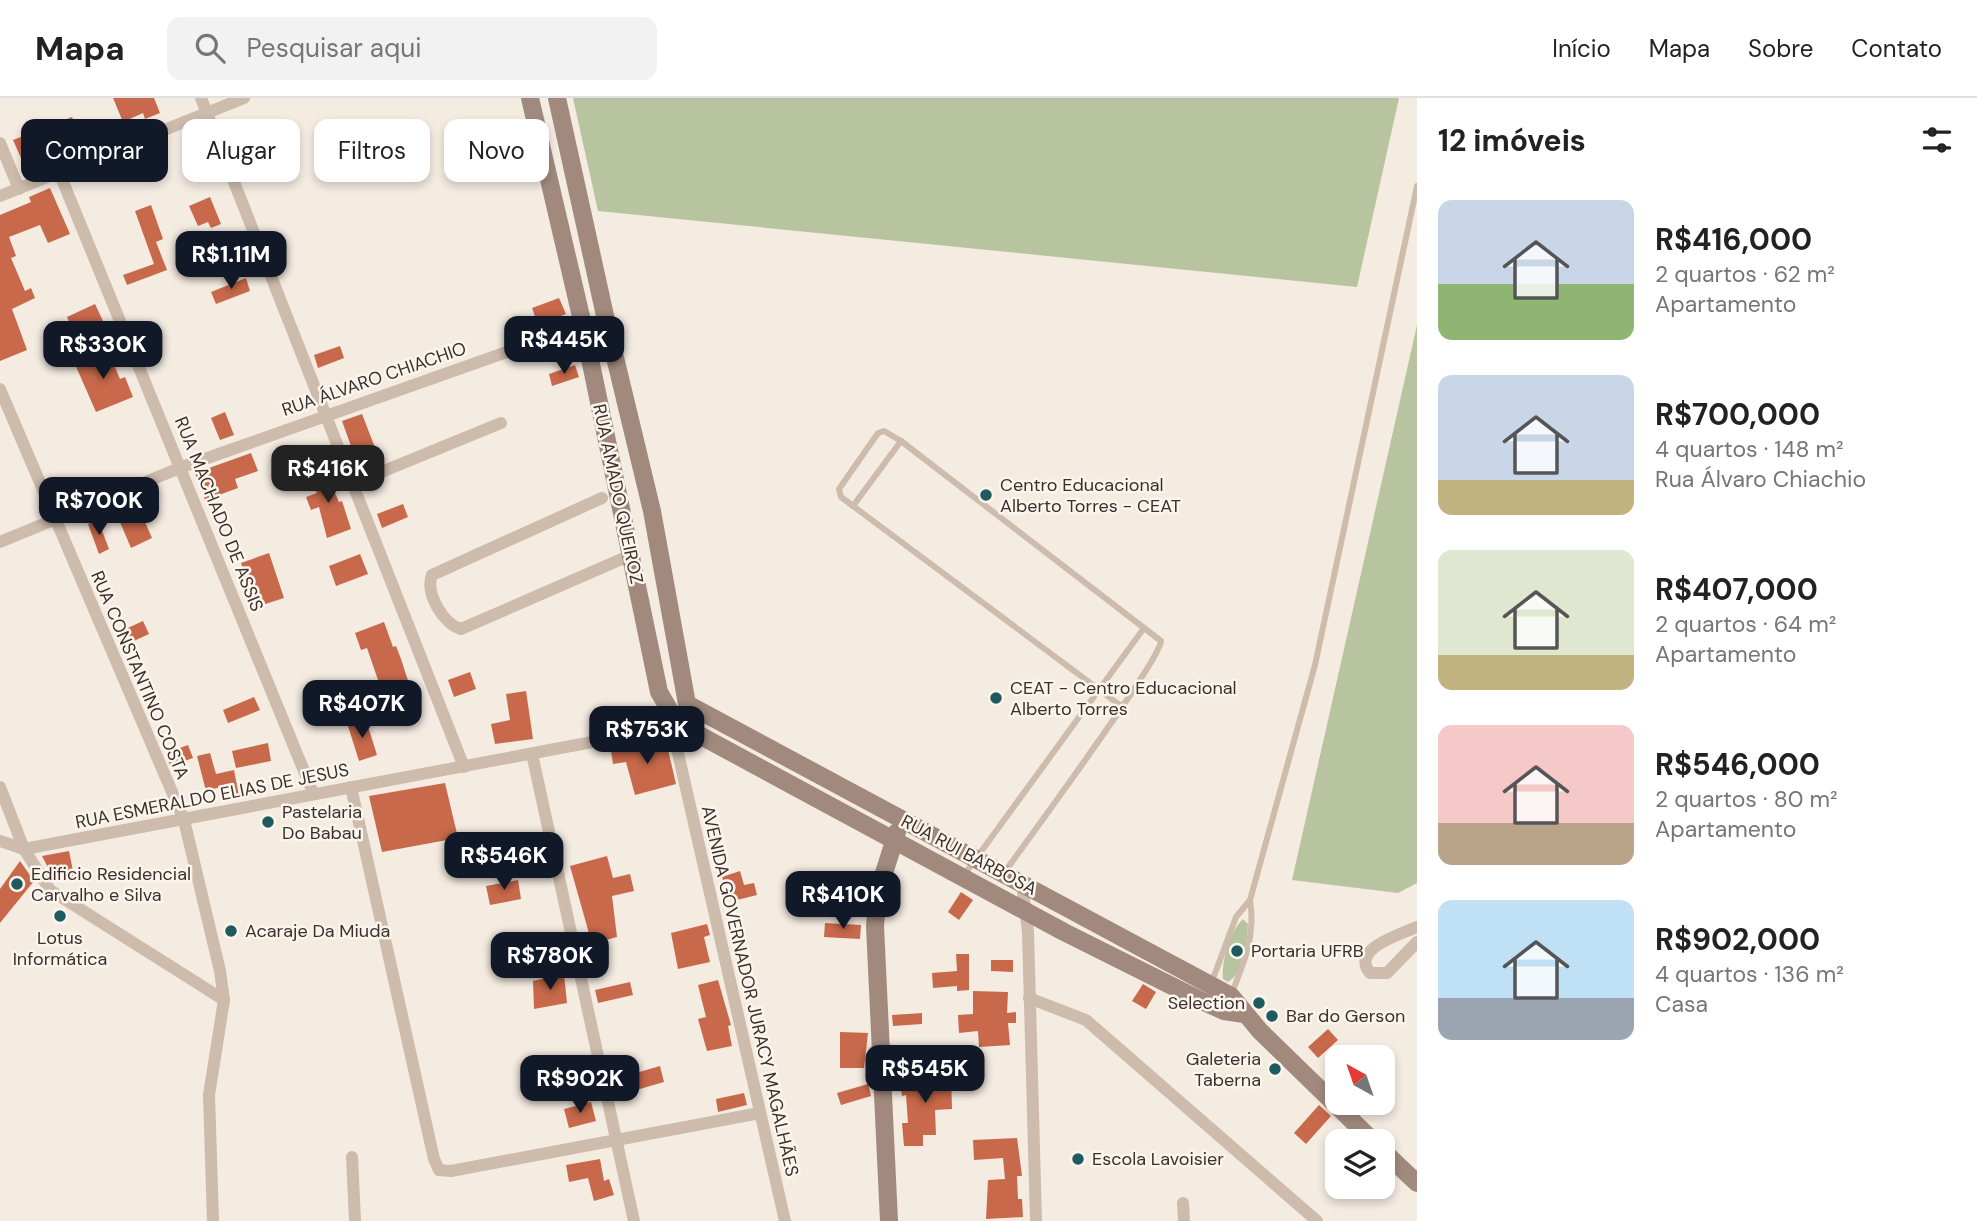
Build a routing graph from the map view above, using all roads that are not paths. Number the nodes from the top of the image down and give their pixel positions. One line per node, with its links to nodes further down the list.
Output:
1 (201, 98): 5 (street)
2 (244, 98): 5 (street)
3 (530, 98): 14 (street, RUA AMADO QUEIROZ)
4 (557, 98): 13 (street, RUA AMADO QUEIROZ)
5 (207, 113): 6 (street); 16 (street)
6 (168, 129)
7 (0, 142): 11 (street)
8 (34, 182): 11 (street)
9 (63, 182): 19 (street, RUA MACHADO DE ASSIS)
10 (1417, 186): 45 (lane)
11 (19, 188): 12 (street)
12 (0, 196)
13 (606, 320): 14 (street, RUA ÁLVARO CHIACHIO); 28 (street, RUA AMADO QUEIROZ)
14 (583, 325): 16 (street, RUA ÁLVARO CHIACHIO); 25 (street, RUA AMADO QUEIROZ)
15 (0, 389): 23 (street, RUA CONSTANTINO COSTA)
16 (324, 415): 19 (street, RUA ÁLVARO CHIACHIO); 20 (street)
17 (501, 423): 20 (street)
18 (901, 441): 22 (lane); 22 (lane); 26 (lane)
19 (182, 467): 23 (street, RUA ÁLVARO CHIACHIO); 35 (street, RUA MACHADO DE ASSIS)
20 (352, 484): 32 (street)
21 (602, 498): 25 (street)
22 (853, 506): 27 (lane)
23 (54, 520): 24 (street, RUA ÁLVARO CHIACHIO); 37 (street, RUA CONSTANTINO COSTA)
24 (0, 542)
25 (631, 555): 30 (street, RUA AMADO QUEIROZ)
26 (1144, 628): 27 (lane); 29 (lane)
27 (1099, 689): 29 (lane); 41 (lane)
28 (687, 704): 30 (street); 36 (street, RUA RUI BARBOSA)
29 (1121, 706): 42 (lane)
30 (675, 725): 31 (street, RUA ESMERALDO ELIAS DE JESUS); 39 (street, RUA RUI BARBOSA); 53 (street, AVENIDA GOVERNADOR JURACY MAGALHÃES)
31 (531, 754): 32 (street, RUA ESMERALDO ELIAS DE JESUS); 55 (street)
32 (464, 767): 34 (street, RUA ESMERALDO ELIAS DE JESUS)
33 (0, 787): 40 (street)
34 (351, 787): 35 (street, RUA ESMERALDO ELIAS DE JESUS); 55 (street)
35 (313, 793): 37 (street, RUA ESMERALDO ELIAS DE JESUS)
36 (903, 819): 39 (street); 41 (street, RUA RUI BARBOSA)
37 (184, 820): 40 (street, RUA ESMERALDO ELIAS DE JESUS); 51 (street, RUA CONSTANTINO COSTA)
38 (0, 841): 40 (street, RUA ESMERALDO ELIAS DE JESUS)
39 (893, 841): 43 (street, RUA RUI BARBOSA); 64 (street)
40 (24, 849): 51 (street)
41 (975, 858): 42 (street, RUA RUI BARBOSA); 43 (lane)
42 (1003, 873): 44 (street, RUA RUI BARBOSA)
43 (962, 877): 46 (street, RUA RUI BARBOSA)
44 (1022, 883): 46 (street); 49 (street, RUA RUI BARBOSA)
45 (1250, 900): 49 (lane); 52 (lane)
46 (1026, 912): 49 (street, RUA RUI BARBOSA); 50 (street)
47 (1417, 927): 48 (street)
48 (1417, 942)
49 (1206, 993): 52 (street, RUA RUI BARBOSA)
50 (1029, 998): 65 (street); 67 (street)
51 (224, 1000): 60 (street, RUA CONSTANTINO COSTA)
52 (1227, 1003): 54 (street, RUA RUI BARBOSA)
53 (760, 1113): 55 (street); 63 (street, AVENIDA GOVERNADOR JURACY MAGALHÃES)
54 (1361, 1129)
55 (614, 1140): 62 (street)
56 (352, 1157): 61 (street)
57 (1395, 1162): 58 (street)
58 (1417, 1183)
59 (1183, 1203): 66 (street)
60 (213, 1221)
61 (355, 1221)
62 (634, 1221)
63 (785, 1221)
64 (889, 1221)
65 (1036, 1221)
66 (1184, 1221)
67 (1317, 1221)

